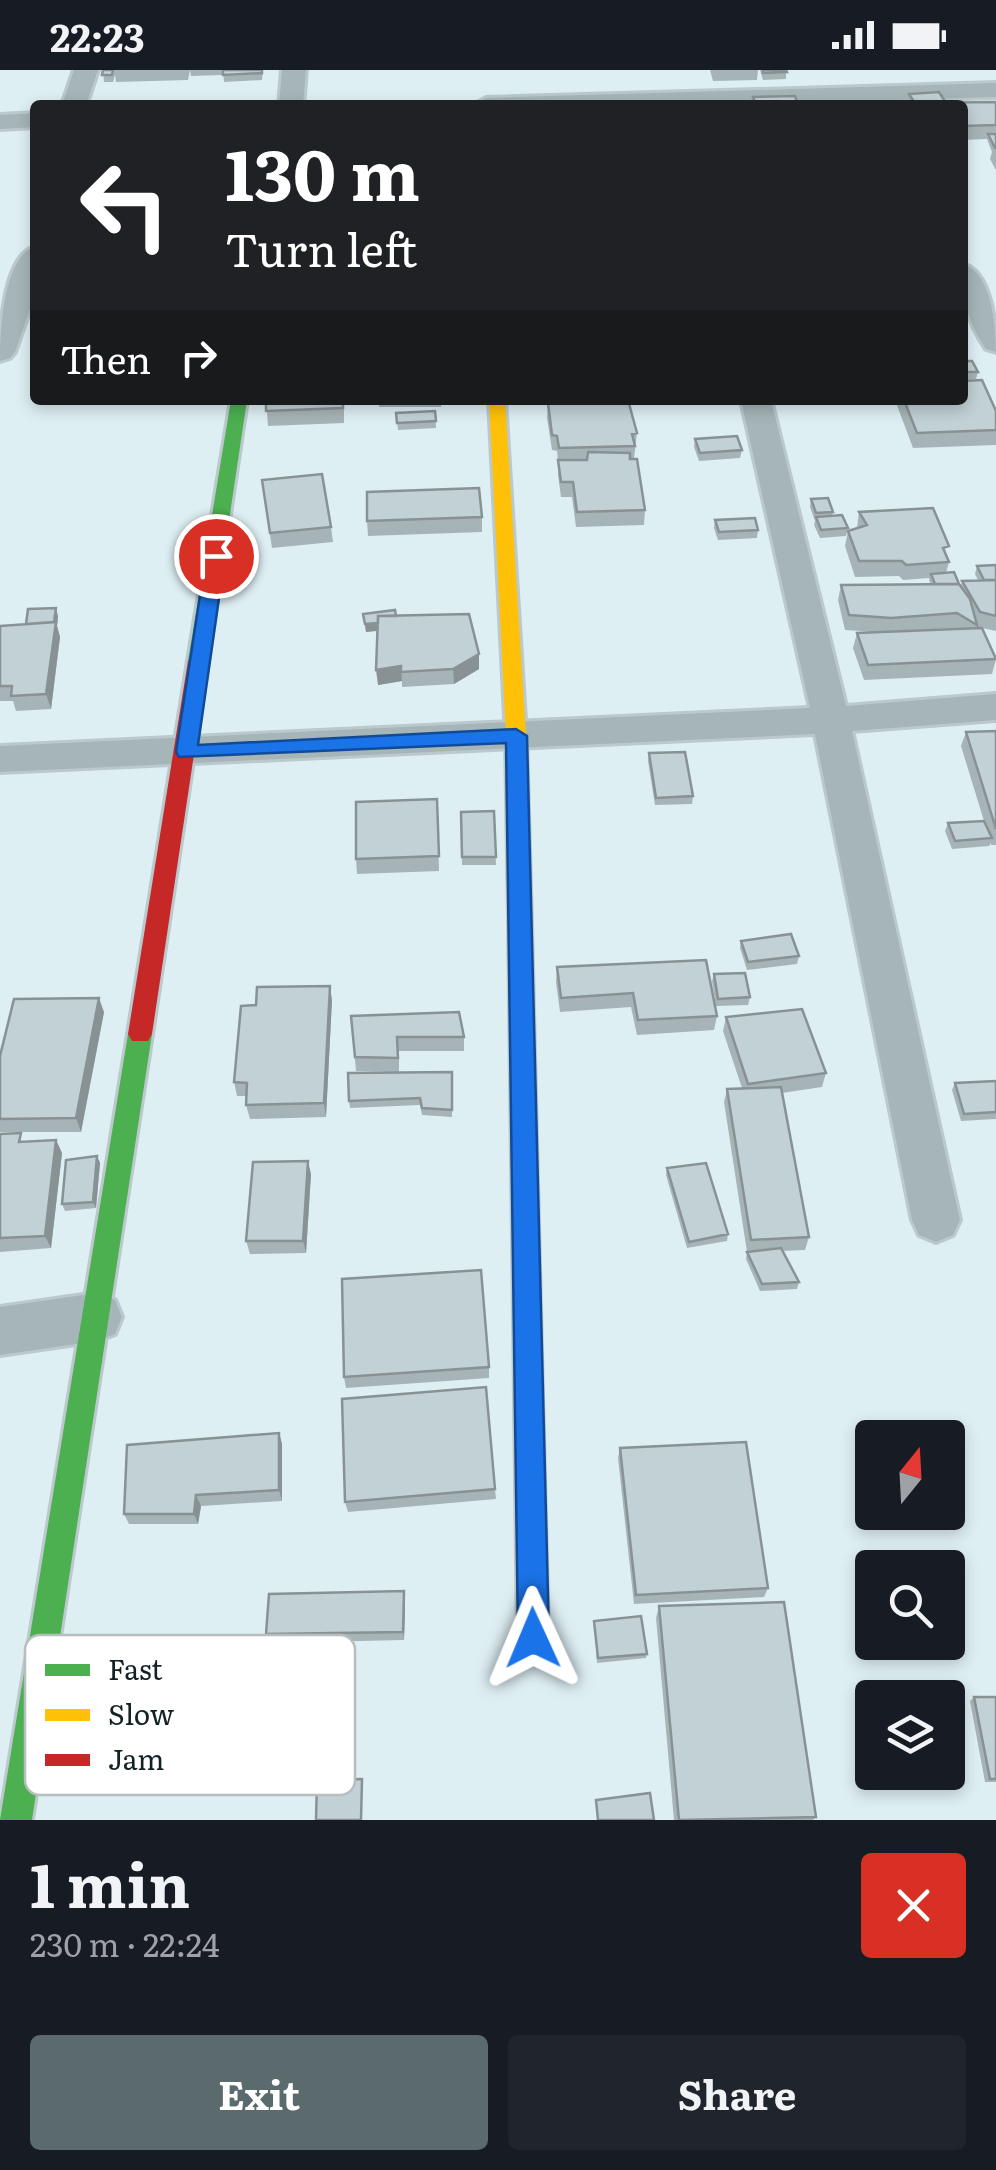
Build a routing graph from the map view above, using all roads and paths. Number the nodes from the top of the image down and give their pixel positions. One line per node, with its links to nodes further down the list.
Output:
1 (86, 70): 7 (street)
2 (294, 70): 8 (street)
3 (679, 70): 10 (street)
4 (889, 89): 5 (street); 11 (street)
5 (996, 90)
6 (482, 99): 9 (street)
7 (76, 100)
8 (291, 100)
9 (550, 100)
10 (686, 100)
11 (718, 100)
12 (30, 120): 13 (street)
13 (0, 122)
14 (30, 269): 17 (street)
15 (968, 285): 16 (street)
16 (996, 343)
17 (0, 352)
18 (238, 405): 24 (street)
19 (497, 405): 23 (street)
20 (757, 405): 22 (street)
21 (996, 706): 22 (street)
22 (831, 720): 23 (street); 26 (street)
23 (516, 736): 24 (street); 30 (street)
24 (186, 752): 25 (street); 27 (street)
25 (0, 760)
26 (936, 1220)
27 (96, 1317): 28 (street); 29 (street)
28 (0, 1332)
29 (45, 1635)
30 (533, 1638)
31 (25, 1763): 32 (street)
32 (16, 1820)

